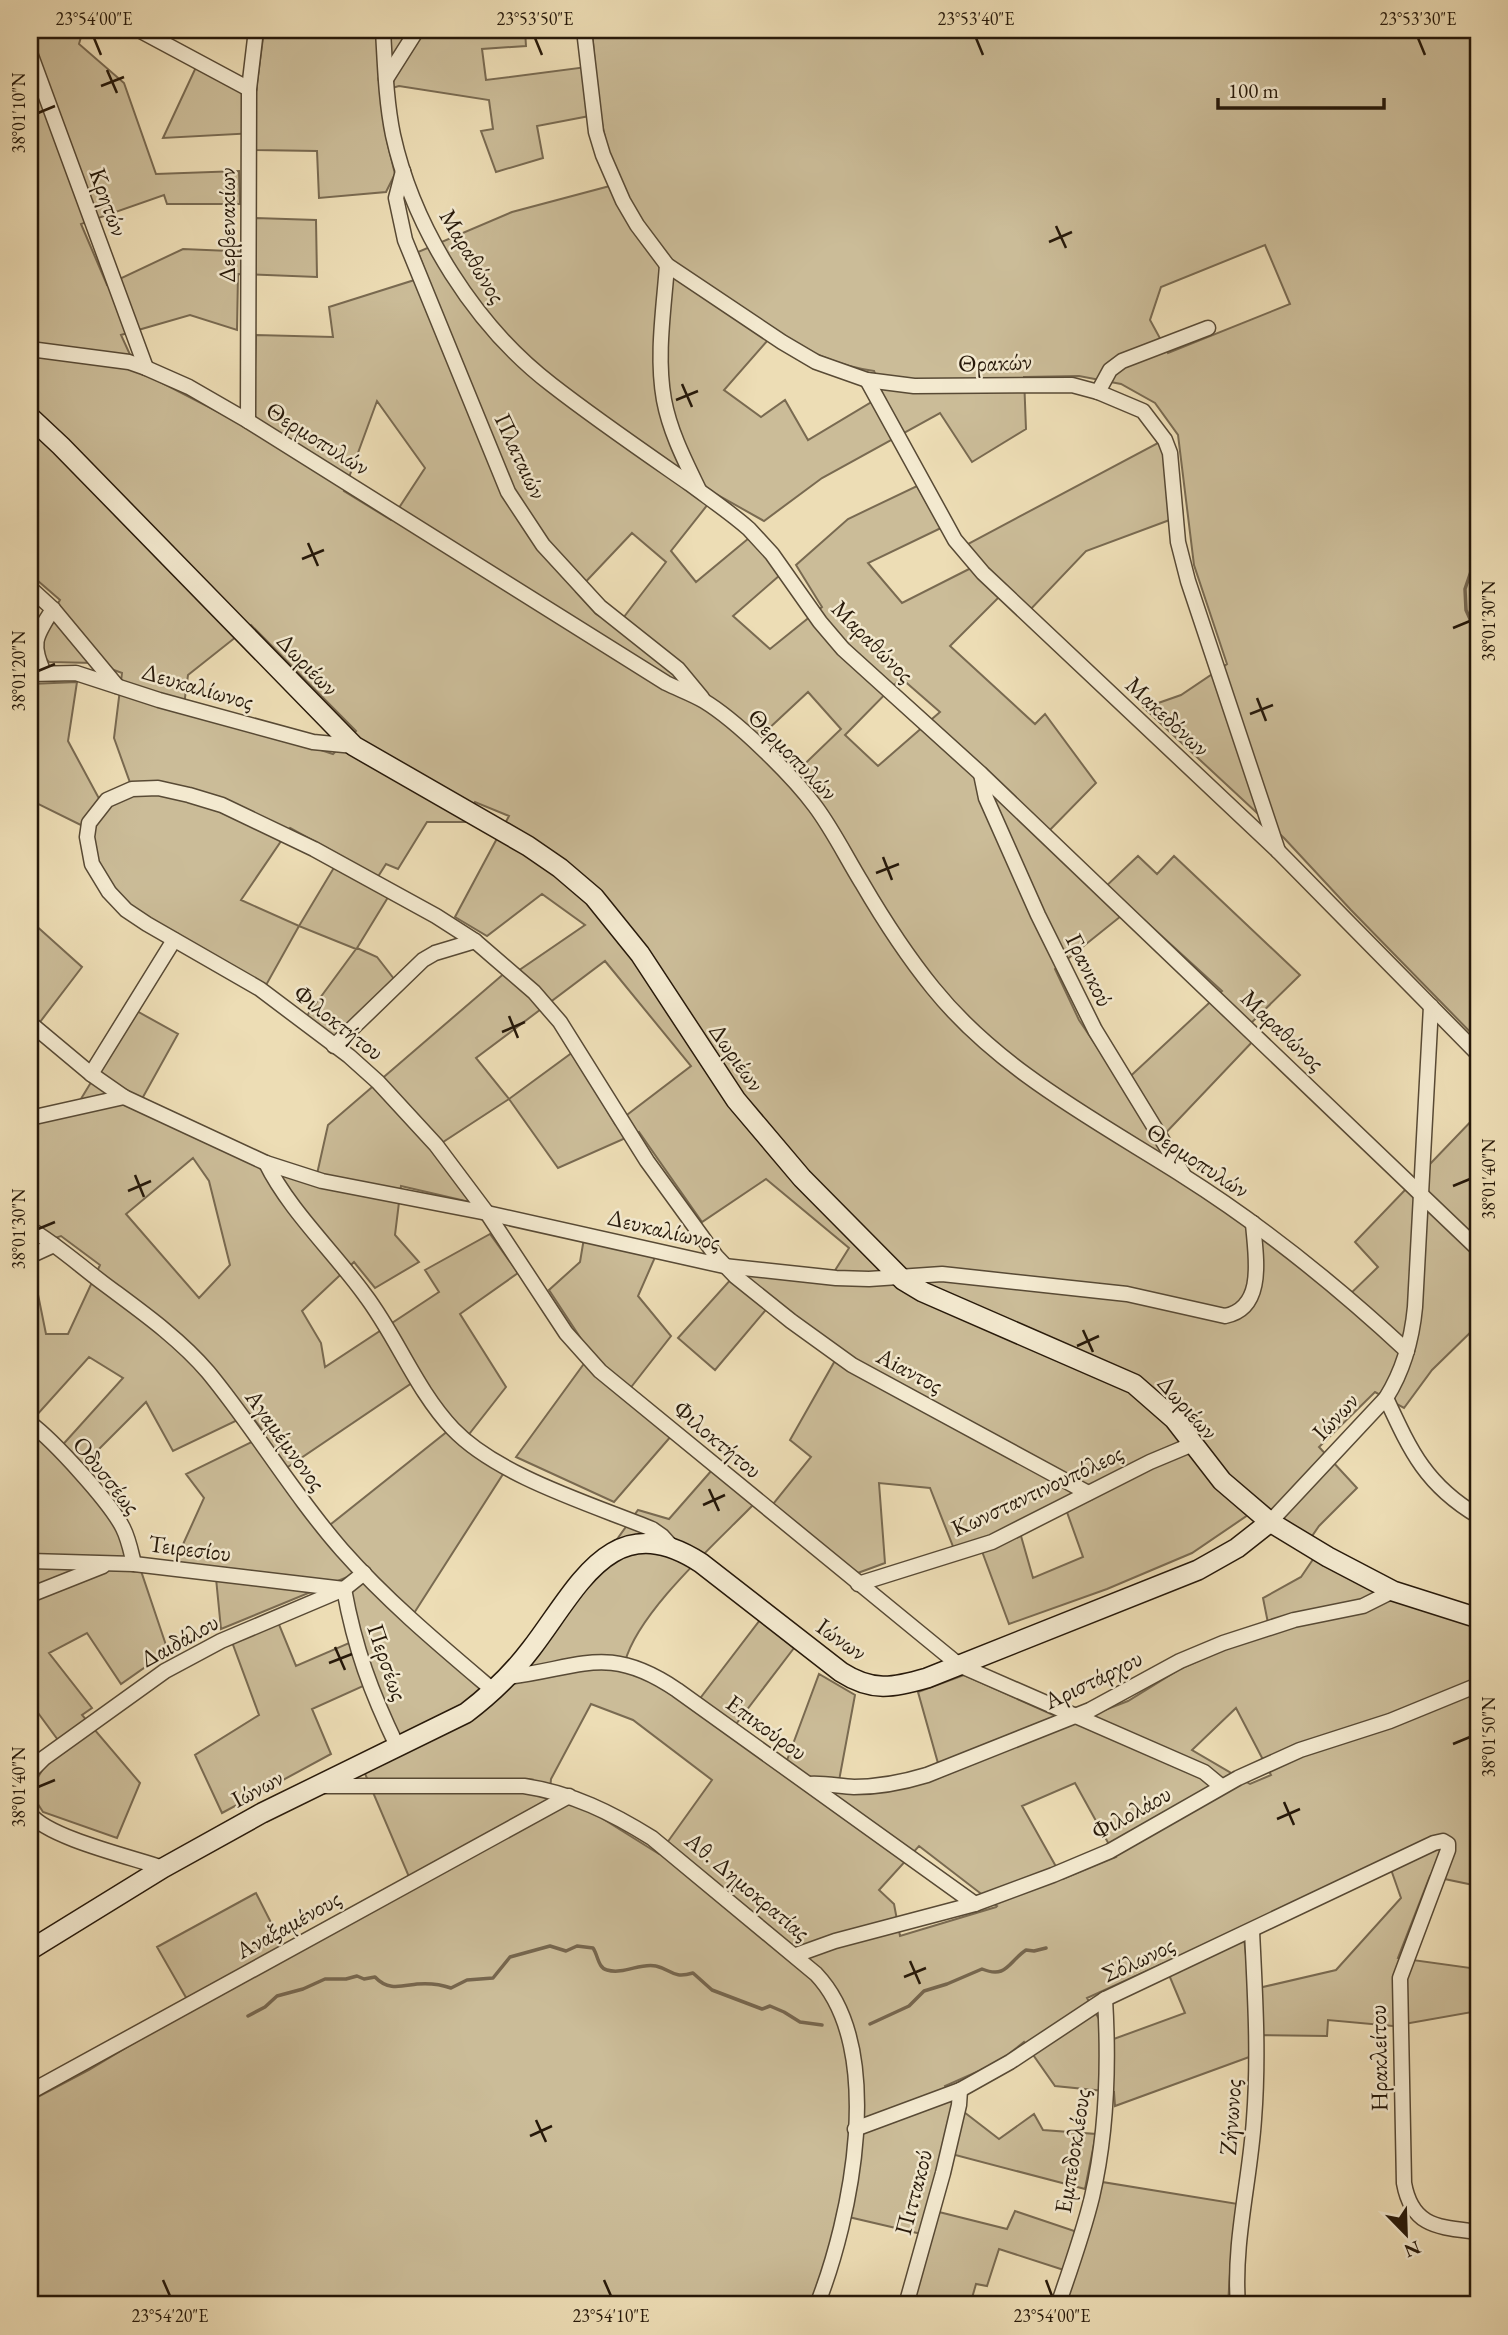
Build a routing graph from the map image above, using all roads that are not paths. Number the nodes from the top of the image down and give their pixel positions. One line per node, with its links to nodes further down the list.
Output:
1 (139, 30): 8 (street)
2 (256, 30): 8 (street, Δερβενακίων)
3 (383, 30): 7 (street, Μαραθώνος)
4 (417, 30): 7 (street)
5 (584, 30): 10 (street, Θρακών)
6 (30, 53): 13 (street, Κρητών)
7 (386, 80): 9 (street, Μαραθώνος)
8 (249, 89): 17 (street, Δερβενακίων)
9 (403, 171): 18 (street, Μαραθώνος); 23 (street, Πλαταιών)
10 (667, 265): 14 (street, Θρακών); 18 (street)
11 (1208, 328): 15 (street)
12 (30, 349): 13 (street, Θερμοπυλών)
13 (146, 368): 17 (street, Θερμοπυλών)
14 (867, 380): 15 (street, Θρακών); 26 (street, Μακεδόνων)
15 (1098, 391): 26 (street, Θρακών)
16 (30, 417): 24 (street, Δωριέων)
17 (248, 421): 23 (street, Θερμοπυλών)
18 (700, 492): 25 (street, Μαραθώνος)
19 (30, 588): 20 (street)
20 (53, 608): 21 (street); 22 (street)
21 (37, 673): 22 (street, Δευκαλίωνος)
22 (118, 687): 24 (street, Δευκαλίωνος)
23 (705, 701): 37 (street, Θερμοπυλών)
24 (354, 746): 46 (street, Δωριέων)
25 (981, 773): 37 (street, Γρανικού); 38 (street, Μαραθώνος)
26 (1278, 850): 29 (street, Μακεδόνων)
27 (174, 940): 28 (street, Φιλοκτήτου); 31 (street, Φιλοκτήτου); 33 (street)
28 (475, 941): 31 (street); 45 (street, Φιλοκτήτου)
29 (1431, 1006): 32 (street, Μακεδόνων); 38 (street, Ιώνων)
30 (30, 1023): 33 (street, Δευκαλίωνος)
31 (334, 1046): 39 (street, Φιλοκτήτου)
32 (1478, 1054)
33 (90, 1074): 34 (street, Δευκαλίωνος)
34 (124, 1097): 35 (street); 36 (street, Δευκαλίωνος)
35 (30, 1118)
36 (266, 1163): 39 (street, Δευκαλίωνος); 54 (street)
37 (1184, 1176): 40 (street, Θερμοπυλών)
38 (1420, 1192): 43 (street, Μαραθώνος); 47 (street, Ιώνων)
39 (487, 1213): 45 (street, Δευκαλίωνος); 59 (street, Φιλοκτήτου)
40 (1253, 1223): 46 (street, Δευκαλίωνος); 47 (street, Θερμοπυλών)
41 (30, 1229): 42 (street, Αγαμέμνονος)
42 (54, 1245): 44 (street); 58 (street, Αγαμέμνονος)
43 (1478, 1249)
44 (30, 1256)
45 (724, 1266): 46 (street, Δευκαλίωνος); 51 (street, Aiαντος)
46 (897, 1275): 50 (street, Δωριέων)
47 (1407, 1351): 48 (street, Ιώνων)
48 (1386, 1398): 52 (street); 53 (street, Ιώνων)
49 (32, 1427): 57 (street, Οδυσσέως)
50 (1193, 1444): 51 (street, Κωνσταντινουπόλεος); 53 (street, Δωριέων)
51 (1087, 1493): 59 (street, Κωνσταντινουπόλεος)
52 (1478, 1516)
53 (1270, 1521): 61 (street, Δωριέων); 64 (street, Ιώνων)
54 (671, 1546): 64 (street, Ιώνων); 65 (street, Ιώνων)
55 (30, 1561): 56 (street, Τειρεσίου)
56 (111, 1563): 57 (street, Τειρεσίου); 62 (street)
57 (134, 1564): 60 (street, Τειρεσίου)
58 (364, 1573): 60 (street, Δαιδάλου); 65 (street, Αγαμέμνονος)
59 (858, 1584): 64 (street, Φιλοκτήτου)
60 (344, 1589): 68 (street, Περσέως); 69 (street, Δαιδάλου)
61 (1393, 1591): 63 (street, Δωριέων); 67 (street, Αριστάρχου)
62 (30, 1595)
63 (1478, 1618)
64 (958, 1665): 67 (street, Φιλοκτήτου)
65 (501, 1684): 68 (street, Ιώνων); 70 (street, Επικούρου)
66 (1478, 1685): 72 (street, Φιλολάου)
67 (1074, 1716): 70 (street, Αριστάρχου); 72 (street, Φιλοκτήτου)
68 (397, 1746): 71 (street, Ιώνων)
69 (30, 1772)
70 (808, 1784): 77 (street, Επικούρου)
71 (313, 1786): 73 (street, Αθ. Δημοκρατίας); 76 (street, Ιώνων)
72 (1221, 1786): 77 (street, Φιλολάου)
73 (569, 1796): 80 (street, Αθ. Δημοκρατίας); 83 (street, Αναξαμένους)
74 (30, 1814): 76 (street)
75 (1446, 1843): 78 (street, Σόλωνος); 85 (street, Ηρακλείτου)
76 (163, 1868): 79 (street, Ιώνων)
77 (975, 1904): 80 (street, Φιλολάου)
78 (1252, 1931): 81 (street, Σόλωνος); 89 (street, Ζήνωνος)
79 (30, 1950)
80 (796, 1955): 84 (street, Αθ. Δημοκρατίας)
81 (1105, 1999): 82 (street, Σόλωνος); 88 (street, Εμπεδοκλέους)
82 (960, 2090): 84 (street, Σόλωνος); 87 (street, Πιττακού)
83 (30, 2092)
84 (855, 2129): 86 (street, Αθ. Δημοκρατίας)
85 (1478, 2232)
86 (817, 2305)
87 (906, 2305)
88 (1058, 2305)
89 (1238, 2305)

